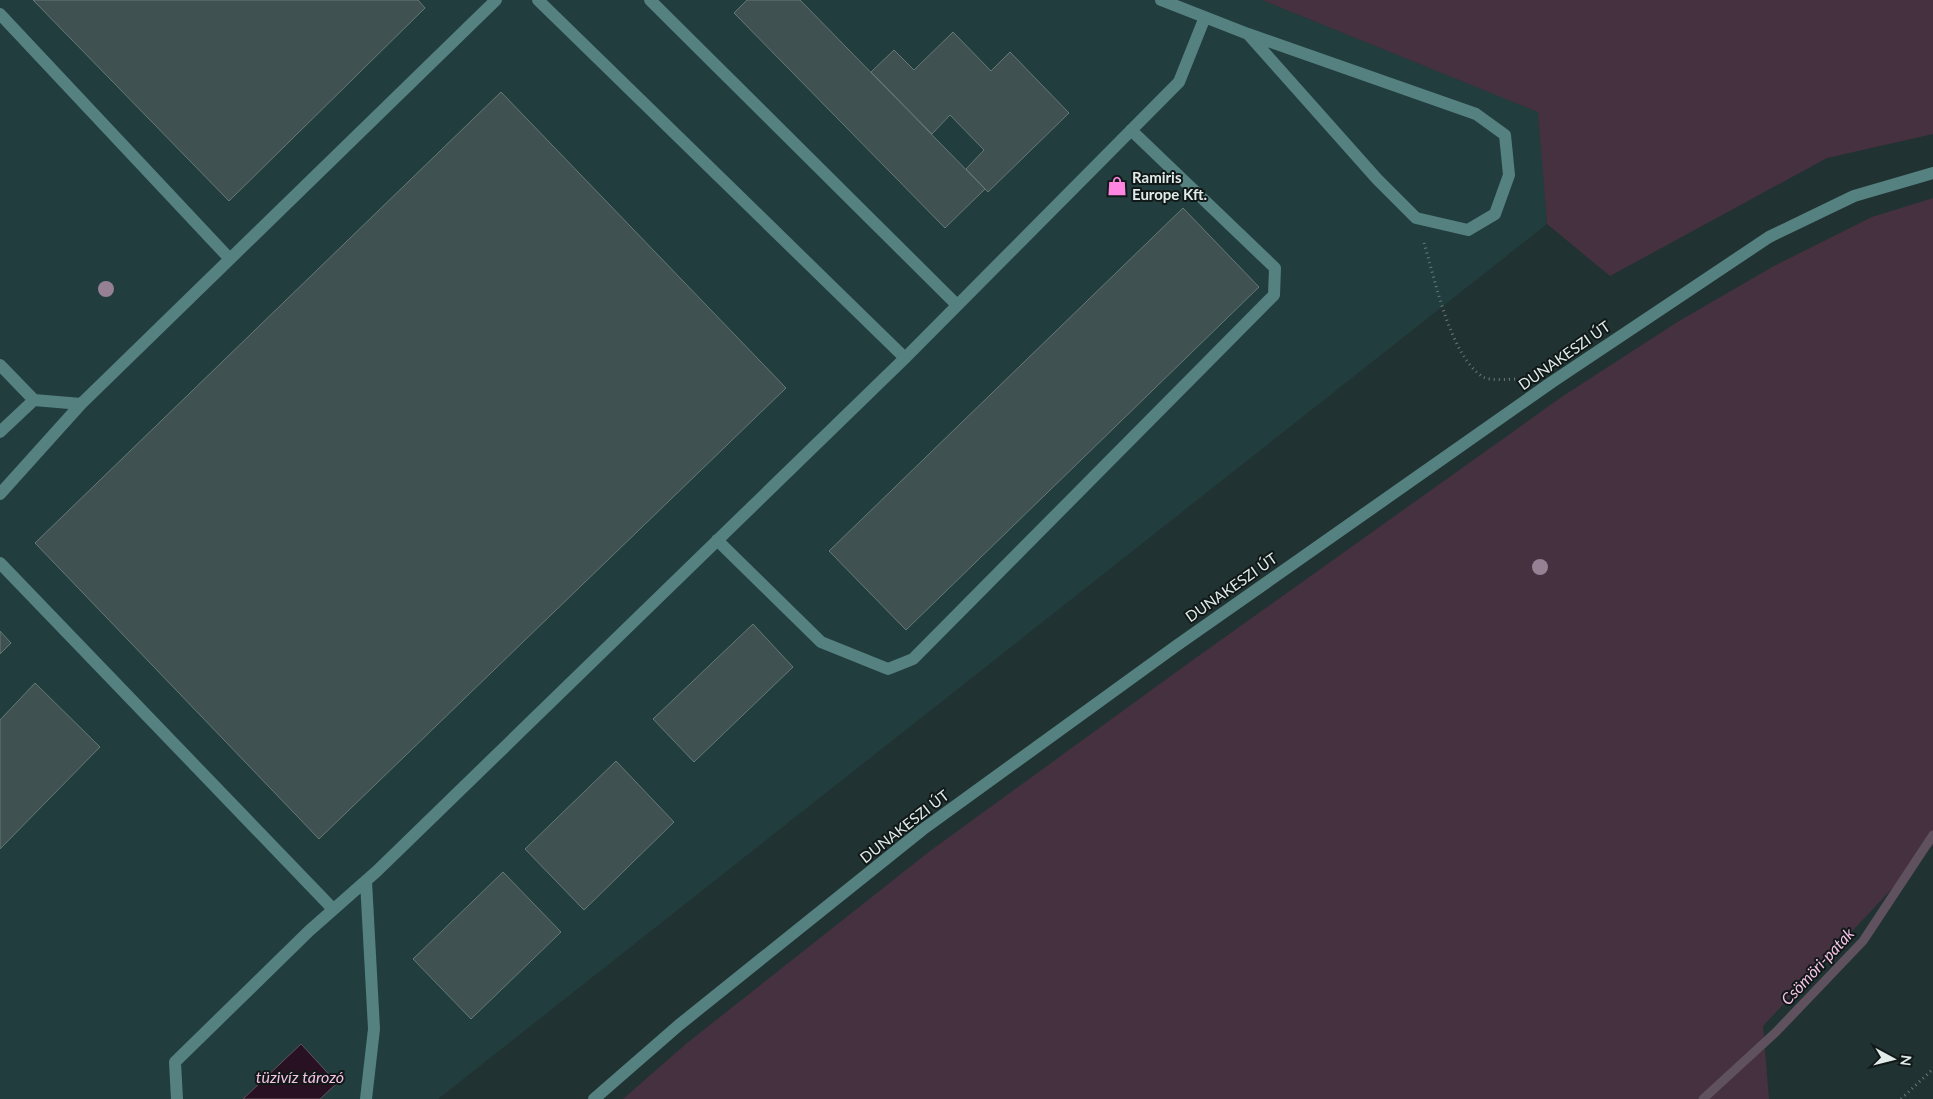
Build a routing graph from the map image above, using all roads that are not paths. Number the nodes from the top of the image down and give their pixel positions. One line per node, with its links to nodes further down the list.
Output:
1 (496, 0): 10 (street)
2 (538, 0): 12 (street)
3 (650, 0): 11 (street)
4 (1161, 0): 6 (street)
5 (0, 14): 10 (street)
6 (1205, 17): 7 (street); 8 (street)
7 (1248, 34): 7 (street)
8 (1131, 130): 11 (street); 18 (street)
9 (1933, 173): 24 (street, DUNAKESZI ÚT)
10 (230, 259): 15 (street)
11 (957, 305): 12 (street)
12 (905, 358): 18 (street)
13 (0, 365): 14 (street)
14 (34, 400): 15 (street); 16 (street)
15 (81, 404): 17 (street)
16 (0, 432)
17 (0, 494)
18 (718, 540): 20 (street)
19 (0, 564): 21 (street)
20 (366, 881): 21 (street); 23 (street)
21 (333, 910): 22 (street)
22 (177, 1099)
23 (366, 1099)
24 (594, 1099)

